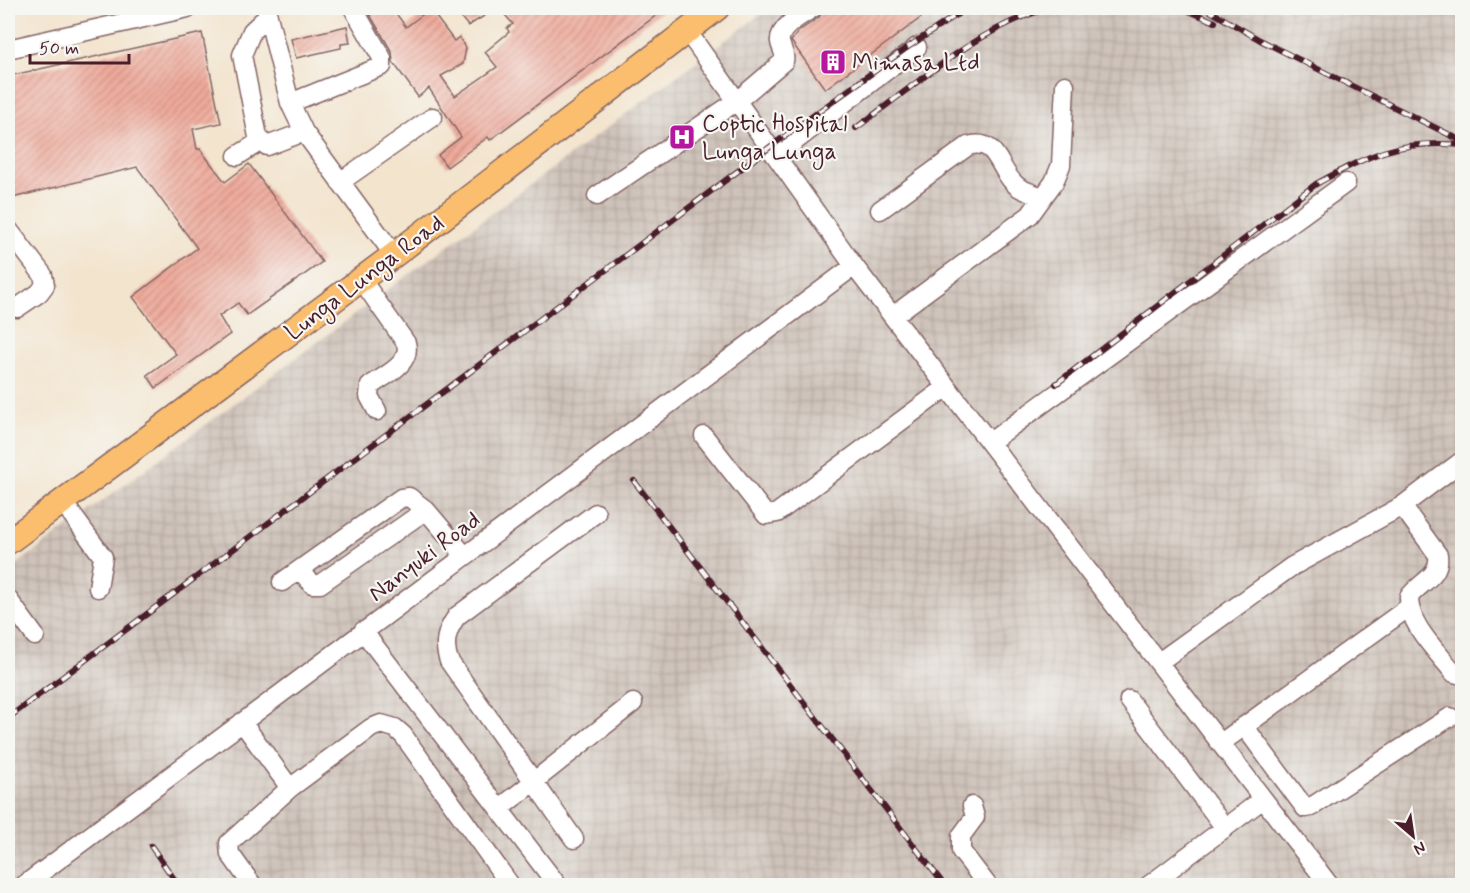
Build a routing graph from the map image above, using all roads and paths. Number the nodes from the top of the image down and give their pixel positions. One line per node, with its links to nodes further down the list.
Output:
1 (188, 8): 5 (street)
2 (353, 8): 12 (street)
3 (717, 8): 7 (main road, Lunga Lunga Road)
4 (813, 8): 11 (street)
5 (160, 11): 9 (street)
6 (267, 11): 12 (street); 15 (street)
7 (687, 31): 11 (street); 24 (main road, Lunga Lunga Road)
8 (917, 47): 17 (street)
9 (8, 48)
10 (1065, 85): 21 (street)
11 (737, 100): 17 (street); 20 (street)
12 (290, 103): 14 (street)
13 (433, 117): 18 (street)
14 (304, 132): 15 (street); 18 (street)
15 (261, 141): 16 (street)
16 (237, 156)
17 (777, 156): 25 (street)
18 (340, 182): 24 (street)
19 (1346, 183): 32 (street)
20 (597, 196)
21 (1043, 196): 22 (street); 28 (street)
22 (880, 210)
23 (8, 229): 27 (street)
24 (394, 255): 26 (main road, Lunga Lunga Road)
25 (854, 266): 28 (street); 39 (street, Nanyuki Road)
26 (361, 279): 30 (street); 34 (main road, Lunga Lunga Road)
27 (17, 308)
28 (893, 316): 29 (street)
29 (947, 387): 31 (street); 32 (street)
30 (377, 411)
31 (704, 436)
32 (990, 442): 47 (street)
33 (1462, 461): 35 (street)
34 (63, 501): 38 (main road, Lunga Lunga Road); 42 (street)
35 (1402, 506): 44 (street); 47 (street)
36 (426, 510): 39 (street); 40 (street); 40 (street)
37 (596, 513): 55 (street)
38 (8, 542)
39 (465, 556): 45 (street, Nanyuki Road)
40 (300, 570): 41 (street)
41 (282, 582)
42 (98, 588)
43 (8, 599): 46 (street)
44 (1408, 606): 48 (street); 53 (street)
45 (363, 631): 52 (street, Nanyuki Road); 59 (street)
46 (35, 636)
47 (1159, 662): 54 (street)
48 (1462, 675)
49 (1129, 700): 60 (street)
50 (633, 703): 55 (street)
51 (1450, 717): 53 (street)
52 (242, 722): 56 (street); 62 (street, Nanyuki Road)
53 (1244, 726): 54 (street)
54 (1221, 743): 57 (street)
55 (534, 781): 59 (street); 61 (street)
56 (290, 788): 63 (street); 64 (street)
57 (1263, 799): 60 (street); 68 (street)
58 (972, 806): 66 (street)
59 (499, 808): 65 (street)
60 (1225, 828): 67 (street)
61 (574, 839)
62 (23, 885)
63 (253, 885)
64 (511, 885)
65 (558, 885)
66 (988, 885)
67 (1148, 885)
68 (1330, 885)

